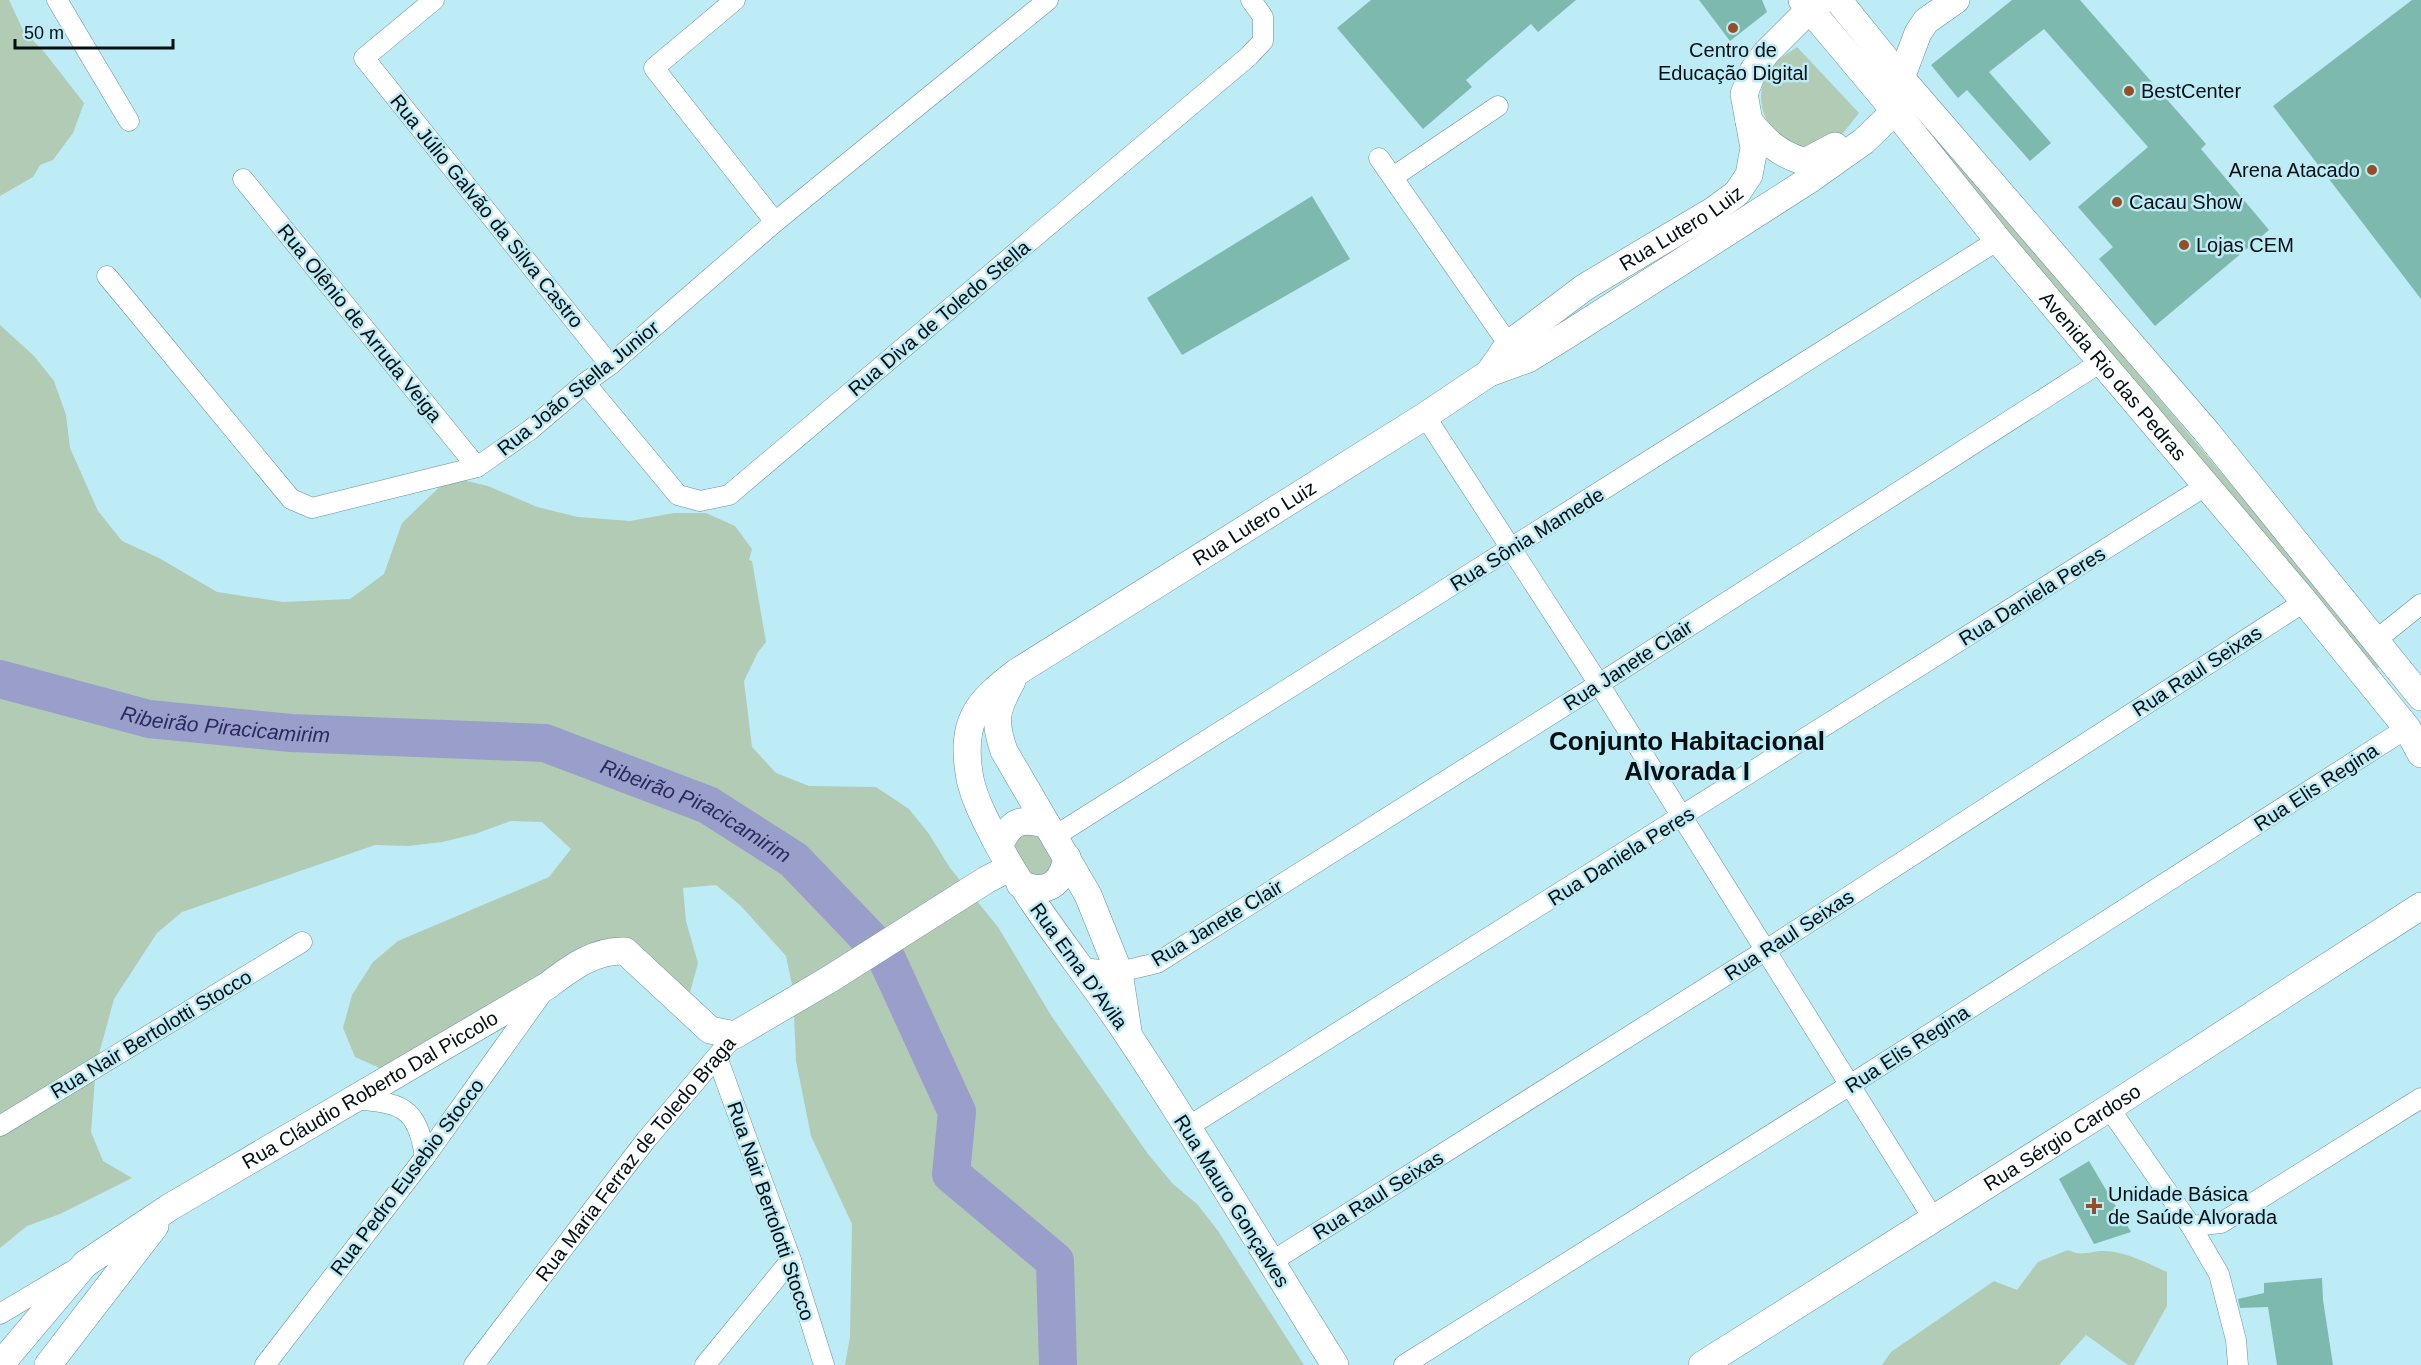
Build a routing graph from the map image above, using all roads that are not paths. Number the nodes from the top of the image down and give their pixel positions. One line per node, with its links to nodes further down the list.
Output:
1 (57, 0): 12 (street)
2 (434, 0): 23 (street, Rua Júlio Galvão da Silva Castro)
3 (735, 0): 18 (street)
4 (1048, 0): 18 (street, Rua João Stella Junior)
5 (1251, 0): 24 (street, Rua Diva de Toledo Stella)
6 (1838, 0): 9 (street, Avenida Rio das Pedras)
7 (1951, 2): 9 (street)
8 (1811, 3): 11 (street, Avenida Rio das Pedras); 13 (street, Rua Lutero Luiz)
9 (1901, 78): 11 (street); 31 (street, Avenida Rio das Pedras)
10 (1498, 106): 16 (street)
11 (1895, 111): 14 (street, Rua Lutero Luiz); 19 (street, Avenida Rio das Pedras)
12 (124, 114)
13 (1748, 121): 14 (street); 21 (street, Rua Lutero Luiz)
14 (1864, 141): 21 (street, Rua Lutero Luiz)
15 (1379, 158): 16 (street)
16 (1393, 177): 21 (street)
17 (243, 179): 26 (street, Rua Olênio de Arruda Veiga)
18 (776, 222): 23 (street, Rua João Stella Junior)
19 (1998, 240): 22 (street, Avenida Rio das Pedras); 28 (street, Rua Sônia Mamede)
20 (107, 276): 26 (street, Rua João Stella Junior)
21 (1515, 353): 25 (street, Rua Lutero Luiz)
22 (2101, 362): 27 (street, Avenida Rio das Pedras); 33 (street, Rua Janete Clair)
23 (610, 365): 24 (street, Rua João Stella Junior)
24 (585, 382): 26 (street, Rua João Stella Junior)
25 (1425, 416): 28 (street); 32 (street, Rua Lutero Luiz)
26 (477, 467)
27 (2207, 485): 29 (street, Avenida Rio das Pedras); 37 (street, Rua Daniela Peres)
28 (1513, 548): 33 (street); 38 (street, Rua Sônia Mamede)
29 (2304, 602): 35 (street, Avenida Rio das Pedras); 42 (street, Rua Raul Seixas)
30 (2421, 604): 31 (street)
31 (2376, 640): 34 (street, Avenida Rio das Pedras)
32 (1017, 672): 38 (street, Rua Ema D'Avila); 39 (street, Rua Ema D'Avila)
33 (1599, 684): 37 (street); 44 (street, Rua Janete Clair)
34 (2421, 698)
35 (2407, 728): 36 (street, Avenida Rio das Pedras); 49 (street, Rua Elis Regina)
36 (2421, 754)
37 (1683, 817): 42 (street); 54 (street, Rua Daniela Peres)
38 (1056, 839): 39 (street); 39 (street); 44 (street, Rua Ema D'Avila)
39 (1010, 866): 43 (street, Rua Ema D'Avila); 46 (street, Rua Maria Ferraz de Toledo Braga)
40 (2421, 906): 52 (street, Rua Sérgio Cardoso)
41 (302, 942): 53 (street, Rua Nair Bertolotti Stocco)
42 (1766, 950): 49 (street); 60 (street, Rua Raul Seixas)
43 (1082, 968): 44 (street, Rua Janete Clair); 47 (street, Rua Ema D'Avila)
44 (1119, 972): 47 (street, Rua Ema D'Avila)
45 (547, 986): 46 (street, Rua Cláudio Roberto Dal Piccolo); 51 (street, Rua Cláudio Roberto Dal Piccolo); 55 (street, Rua Pedro Eusebio Stocco)
46 (735, 1035): 48 (street, Rua Maria Ferraz de Toledo Braga)
47 (1129, 1037): 54 (street, Rua Mauro Gonçalves)
48 (717, 1057): 59 (street, Rua Nair Bertolotti Stocco); 66 (street, Rua Maria Ferraz de Toledo Braga)
49 (1850, 1085): 57 (street); 70 (street, Rua Elis Regina)
50 (2421, 1098): 58 (street)
51 (353, 1099): 55 (street); 56 (street, Rua Cláudio Roberto Dal Piccolo)
52 (2109, 1108): 57 (street, Rua Sérgio Cardoso); 58 (street)
53 (0, 1126)
54 (1186, 1128): 60 (street, Rua Mauro Gonçalves)
55 (425, 1157): 65 (street, Rua Pedro Eusebio Stocco)
56 (170, 1207): 61 (street, Rua Cláudio Roberto Dal Piccolo); 64 (street)
57 (1933, 1218): 71 (street, Rua Sérgio Cardoso)
58 (2191, 1226): 72 (street)
59 (791, 1260): 67 (street); 68 (street, Rua Nair Bertolotti Stocco)
60 (1271, 1262): 69 (street, Rua Mauro Gonçalves)
61 (85, 1264): 62 (street, Rua Cláudio Roberto Dal Piccolo); 63 (street)
62 (0, 1314)
63 (0, 1365)
64 (48, 1365)
65 (265, 1365)
66 (474, 1365)
67 (705, 1365)
68 (824, 1365)
69 (1335, 1365)
70 (1404, 1365)
71 (1702, 1365)
72 (2238, 1365)

